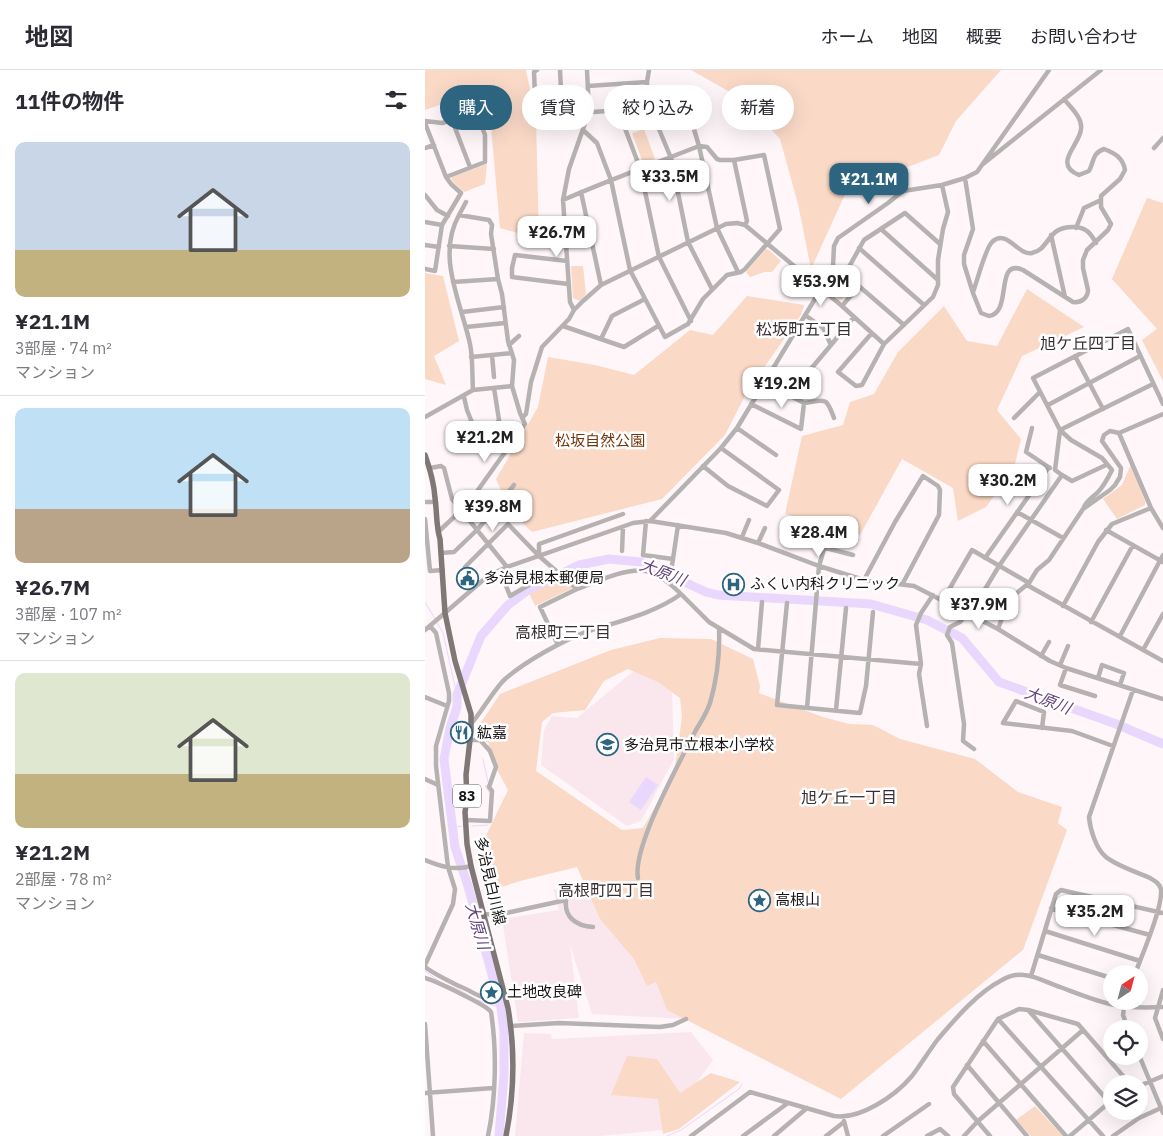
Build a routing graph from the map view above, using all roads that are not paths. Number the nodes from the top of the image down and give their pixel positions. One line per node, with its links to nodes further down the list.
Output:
1 (537, 70): 8 (street)
2 (560, 70): 9 (street)
3 (587, 70): 10 (street)
4 (649, 70): 7 (street)
5 (1049, 70): 29 (street)
6 (1101, 70): 13 (street)
7 (647, 82): 11 (street); 12 (street)
8 (535, 85)
9 (561, 85)
10 (588, 85)
11 (647, 85)
12 (594, 86)
13 (1064, 99): 29 (street); 39 (street)
14 (425, 122): 15 (street); 23 (street)
15 (440, 123)
16 (456, 130): 30 (street)
17 (483, 130): 30 (street)
18 (583, 130): 34 (street); 38 (street)
19 (626, 130): 31 (street)
20 (659, 130): 27 (street)
21 (694, 130): 24 (street)
22 (1163, 138): 26 (street)
23 (433, 145): 25 (street); 32 (street)
24 (699, 146): 27 (street); 28 (street); 46 (street)
25 (425, 148)
26 (1154, 148)
27 (671, 158): 31 (street); 50 (street)
28 (734, 160): 45 (street); 52 (street)
29 (982, 166): 33 (street)
30 (471, 167): 32 (street)
31 (640, 168): 34 (street); 59 (street)
32 (446, 177): 41 (street)
33 (965, 178): 35 (street); 72 (street)
34 (611, 180): 36 (street); 62 (street)
35 (942, 185): 53 (street); 70 (street)
36 (581, 192): 38 (street); 68 (street)
37 (425, 195): 41 (street)
38 (563, 200): 60 (street)
39 (1101, 200): 47 (street); 51 (street)
40 (466, 202): 42 (street)
41 (447, 216): 44 (street)
42 (459, 216): 55 (street); 57 (street)
43 (425, 222): 44 (street)
44 (442, 225): 56 (street)
45 (745, 225): 46 (street); 52 (street)
46 (717, 228): 50 (street); 63 (street)
47 (1076, 228): 49 (street); 51 (street)
48 (881, 230): 53 (street); 58 (street); 65 (street)
49 (1051, 235): 72 (street); 73 (street)
50 (688, 242): 59 (street); 71 (street)
51 (1096, 243): 73 (street)
52 (767, 244): 63 (street); 70 (street)
53 (940, 244): 65 (street)
54 (425, 245): 56 (street)
55 (449, 246): 57 (street); 66 (street)
56 (439, 247): 61 (street)
57 (494, 248): 64 (street)
58 (859, 248): 69 (street); 75 (street)
59 (659, 256): 62 (street); 82 (street)
60 (567, 261): 67 (street); 67 (street)
61 (425, 269)
62 (630, 270): 68 (street); 74 (street)
63 (738, 272): 71 (street)
64 (498, 279): 66 (street); 77 (street)
65 (938, 280): 75 (street)
66 (453, 282): 79 (street)
67 (568, 284): 78 (street)
68 (601, 285): 78 (street)
69 (859, 286): 76 (street); 84 (street)
70 (821, 289): 76 (street); 80 (street)
71 (712, 290): 82 (street)
72 (973, 293): 73 (street)
73 (1065, 297)
74 (645, 299): 86 (street); 90 (street)
75 (924, 305): 84 (street)
76 (841, 306): 81 (street)
77 (504, 308): 79 (street); 83 (street)
78 (574, 310): 85 (street)
79 (462, 312): 87 (street)
80 (805, 316): 93 (street); 100 (street)
81 (853, 318): 88 (street); 93 (street)
82 (691, 321): 86 (street)
83 (505, 324): 87 (street); 92 (street)
84 (904, 325): 91 (street)
85 (563, 326): 90 (street); 116 (street)
86 (658, 326): 90 (street)
87 (466, 327): 98 (street)
88 (871, 334): 91 (street); 91 (street)
89 (519, 336): 92 (street)
90 (601, 339)
91 (884, 344)
92 (509, 345): 94 (street)
93 (831, 345): 107 (street)
94 (512, 353): 95 (street); 103 (street)
95 (492, 355): 98 (street); 99 (street)
96 (1075, 356): 97 (street); 101 (street); 106 (street)
97 (1140, 356): 101 (street); 102 (street)
98 (471, 357): 105 (street)
99 (494, 377)
100 (764, 382): 107 (street); 110 (street)
101 (1089, 383): 111 (street); 113 (street)
102 (1153, 384): 112 (street); 113 (street)
103 (512, 386): 104 (street); 116 (street)
104 (494, 388): 105 (street); 108 (street)
105 (473, 390): 108 (street)
106 (1041, 392): 111 (street); 118 (street)
107 (789, 395): 109 (street)
108 (464, 397): 115 (street)
109 (804, 403): 110 (street); 117 (street)
110 (751, 404): 119 (street)
111 (1048, 404): 121 (street)
112 (1163, 404)
113 (1103, 409): 121 (street)
114 (1163, 414): 122 (street)
115 (425, 417)
116 (522, 418): 137 (street)
117 (834, 418)
118 (1014, 418)
119 (737, 428): 123 (street); 125 (street)
120 (1032, 428): 128 (street)
121 (1060, 430): 126 (street); 130 (street)
122 (1119, 433): 135 (street); 136 (street)
123 (721, 448): 127 (street); 127 (street)
124 (425, 455): 129 (main road, 多治見白川線 / 83)
125 (776, 455)
126 (1107, 465): 131 (street); 136 (street)
127 (703, 466): 142 (street)
128 (1049, 467): 130 (street); 138 (street)
129 (430, 468): 134 (main road, 多治見白川線 / 83); 137 (street)
130 (1055, 470): 131 (street)
131 (1061, 475): 143 (street)
132 (514, 484): 148 (street)
133 (425, 502): 134 (street)
134 (436, 502): 151 (main road, 多治見白川線 / 83)
135 (1151, 508): 147 (street); 150 (street)
136 (1083, 509): 153 (street)
137 (461, 512): 148 (street); 151 (street)
138 (1017, 512): 143 (street); 168 (street)
139 (623, 514): 149 (street)
140 (425, 519): 154 (street)
141 (749, 520): 152 (street)
142 (648, 521): 144 (street); 145 (street); 167 (street)
143 (1030, 521): 153 (street); 171 (street)
144 (678, 526): 152 (street); 167 (street)
145 (623, 527): 157 (street); 162 (street)
146 (765, 528): 158 (street)
147 (1163, 528)
148 (478, 529): 159 (street); 163 (street)
149 (582, 529): 157 (street); 166 (street)
150 (1106, 530): 160 (street); 187 (street)
151 (438, 532): 155 (main road, 多治見白川線 / 83)
152 (742, 537): 158 (street)
153 (1063, 538): 179 (street)
154 (428, 539): 155 (street); 173 (street)
155 (440, 539): 163 (main road, 多治見白川線 / 83)
156 (791, 539): 161 (street)
157 (587, 540): 166 (street)
158 (758, 543): 170 (street)
159 (490, 544): 166 (street); 172 (street); 180 (street)
160 (1133, 546): 169 (street); 193 (street)
161 (823, 549): 164 (street); 170 (street)
162 (622, 551)
163 (441, 553): 173 (main road, 多治見白川線 / 83)
164 (853, 555)
165 (1163, 555): 169 (street)
166 (539, 556): 172 (street); 175 (street)
167 (673, 558): 176 (street)
168 (985, 558): 171 (street); 184 (street)
169 (1161, 562): 198 (street)
170 (819, 566): 177 (street); 205 (street)
171 (999, 566): 179 (street); 191 (street)
172 (507, 567): 174 (street)
173 (443, 570): 190 (main road, 多治見白川線 / 83)
174 (500, 570): 175 (street); 180 (street)
175 (555, 570): 181 (street)
176 (671, 571)
177 (864, 580): 178 (street); 178 (street)
178 (903, 583): 183 (street)
179 (1028, 584): 187 (street); 196 (street)
180 (476, 585): 190 (street)
181 (577, 589): 182 (street); 200 (street)
182 (681, 594): 195 (street); 200 (street)
183 (933, 595): 184 (street); 210 (street)
184 (943, 600): 191 (street)
185 (762, 602): 202 (street)
186 (787, 603): 204 (street)
187 (1063, 606): 193 (street)
188 (846, 608): 207 (street)
189 (873, 612): 208 (street)
190 (445, 613): 194 (street); 222 (main road, 多治見白川線 / 83)
191 (969, 613): 196 (street); 227 (street)
192 (1163, 614): 203 (street)
193 (1091, 622): 198 (street)
194 (431, 625): 197 (street); 219 (street)
195 (719, 628): 202 (street); 234 (street)
196 (998, 628): 206 (street)
197 (425, 630)
198 (1120, 636): 203 (street)
199 (1049, 642): 206 (street)
200 (558, 645): 222 (street)
201 (1068, 646): 211 (street)
202 (758, 649): 204 (street)
203 (1143, 650): 209 (street)
204 (782, 652): 205 (street); 220 (street)
205 (811, 654): 207 (street); 220 (street)
206 (1041, 656): 211 (street)
207 (841, 657): 208 (street); 221 (street)
208 (869, 660): 210 (street); 221 (street)
209 (1163, 661)
210 (921, 664): 223 (street)
211 (1060, 665): 212 (street)
212 (1066, 668): 213 (street); 216 (street)
213 (1098, 678): 214 (street); 214 (street)
214 (1120, 685): 215 (street)
215 (1133, 690): 218 (street); 226 (street)
216 (1095, 696)
217 (425, 697): 219 (street)
218 (1163, 699)
219 (447, 706): 229 (street)
220 (807, 708): 221 (street)
221 (836, 710)
222 (471, 724): 225 (main road, 多治見白川線 / 83)
223 (927, 726)
224 (1042, 728): 224 (street); 226 (street)
225 (470, 740): 230 (main road, 多治見白川線 / 83); 230 (street)
226 (1113, 746): 236 (street)
227 (974, 749)
228 (425, 779): 229 (street)
229 (438, 785): 232 (street)
230 (466, 820): 233 (main road, 多治見白川線 / 83)
231 (425, 860): 232 (street)
232 (448, 867): 233 (street); 244 (street)
233 (469, 867): 237 (main road, 多治見白川線 / 83)
234 (638, 878)
235 (1051, 908): 236 (street); 239 (street); 240 (street)
236 (1161, 912): 240 (street)
237 (484, 914): 238 (street); 256 (main road, 多治見白川線 / 83)
238 (593, 927)
239 (1045, 931): 241 (street); 242 (street)
240 (1150, 935): 242 (street)
241 (1038, 955): 245 (street); 246 (street)
242 (1139, 961): 243 (street)
243 (1138, 965)
244 (425, 966): 249 (street)
245 (1103, 975)
246 (1031, 976): 250 (street); 277 (street)
247 (425, 978): 268 (street)
248 (1163, 990): 251 (street)
249 (488, 999)
250 (1103, 1001)
251 (1160, 1007): 258 (street)
252 (1028, 1010): 253 (street); 257 (street); 260 (street)
253 (998, 1018): 259 (street); 263 (street)
254 (686, 1019): 256 (street)
255 (425, 1024): 269 (street)
256 (511, 1026): 283 (main road, 多治見白川線 / 83)
257 (1083, 1030): 260 (street); 264 (street)
258 (1163, 1039)
259 (983, 1042): 261 (street); 267 (street)
260 (1061, 1049): 263 (street); 270 (street)
261 (967, 1065): 272 (street); 279 (street)
262 (1143, 1065): 266 (street)
263 (1041, 1066): 267 (street); 278 (street)
264 (1122, 1075)
265 (1163, 1076): 266 (street)
266 (1150, 1082): 276 (street)
267 (1019, 1084): 272 (street); 294 (street)
268 (493, 1088): 269 (street); 282 (street)
269 (427, 1092): 281 (street)
270 (1103, 1094)
271 (788, 1103): 274 (street); 284 (street); 285 (street)
272 (998, 1103): 279 (street); 293 (street)
273 (929, 1104): 289 (street)
274 (807, 1108): 277 (street); 286 (street)
275 (1103, 1108): 278 (street)
276 (1162, 1110): 297 (street)
277 (843, 1120): 287 (street); 288 (street)
278 (1089, 1120): 295 (street); 296 (street)
279 (977, 1122): 291 (street); 292 (street)
280 (929, 1135): 290 (street)
281 (433, 1136)
282 (488, 1136)
283 (506, 1136)
284 (691, 1136)
285 (743, 1136)
286 (774, 1136)
287 (826, 1136)
288 (848, 1136)
289 (883, 1136)
290 (948, 1136)
291 (964, 1136)
292 (990, 1136)
293 (1027, 1136)
294 (1066, 1136)
295 (1070, 1136)
296 (1103, 1136)
297 (1113, 1136)

